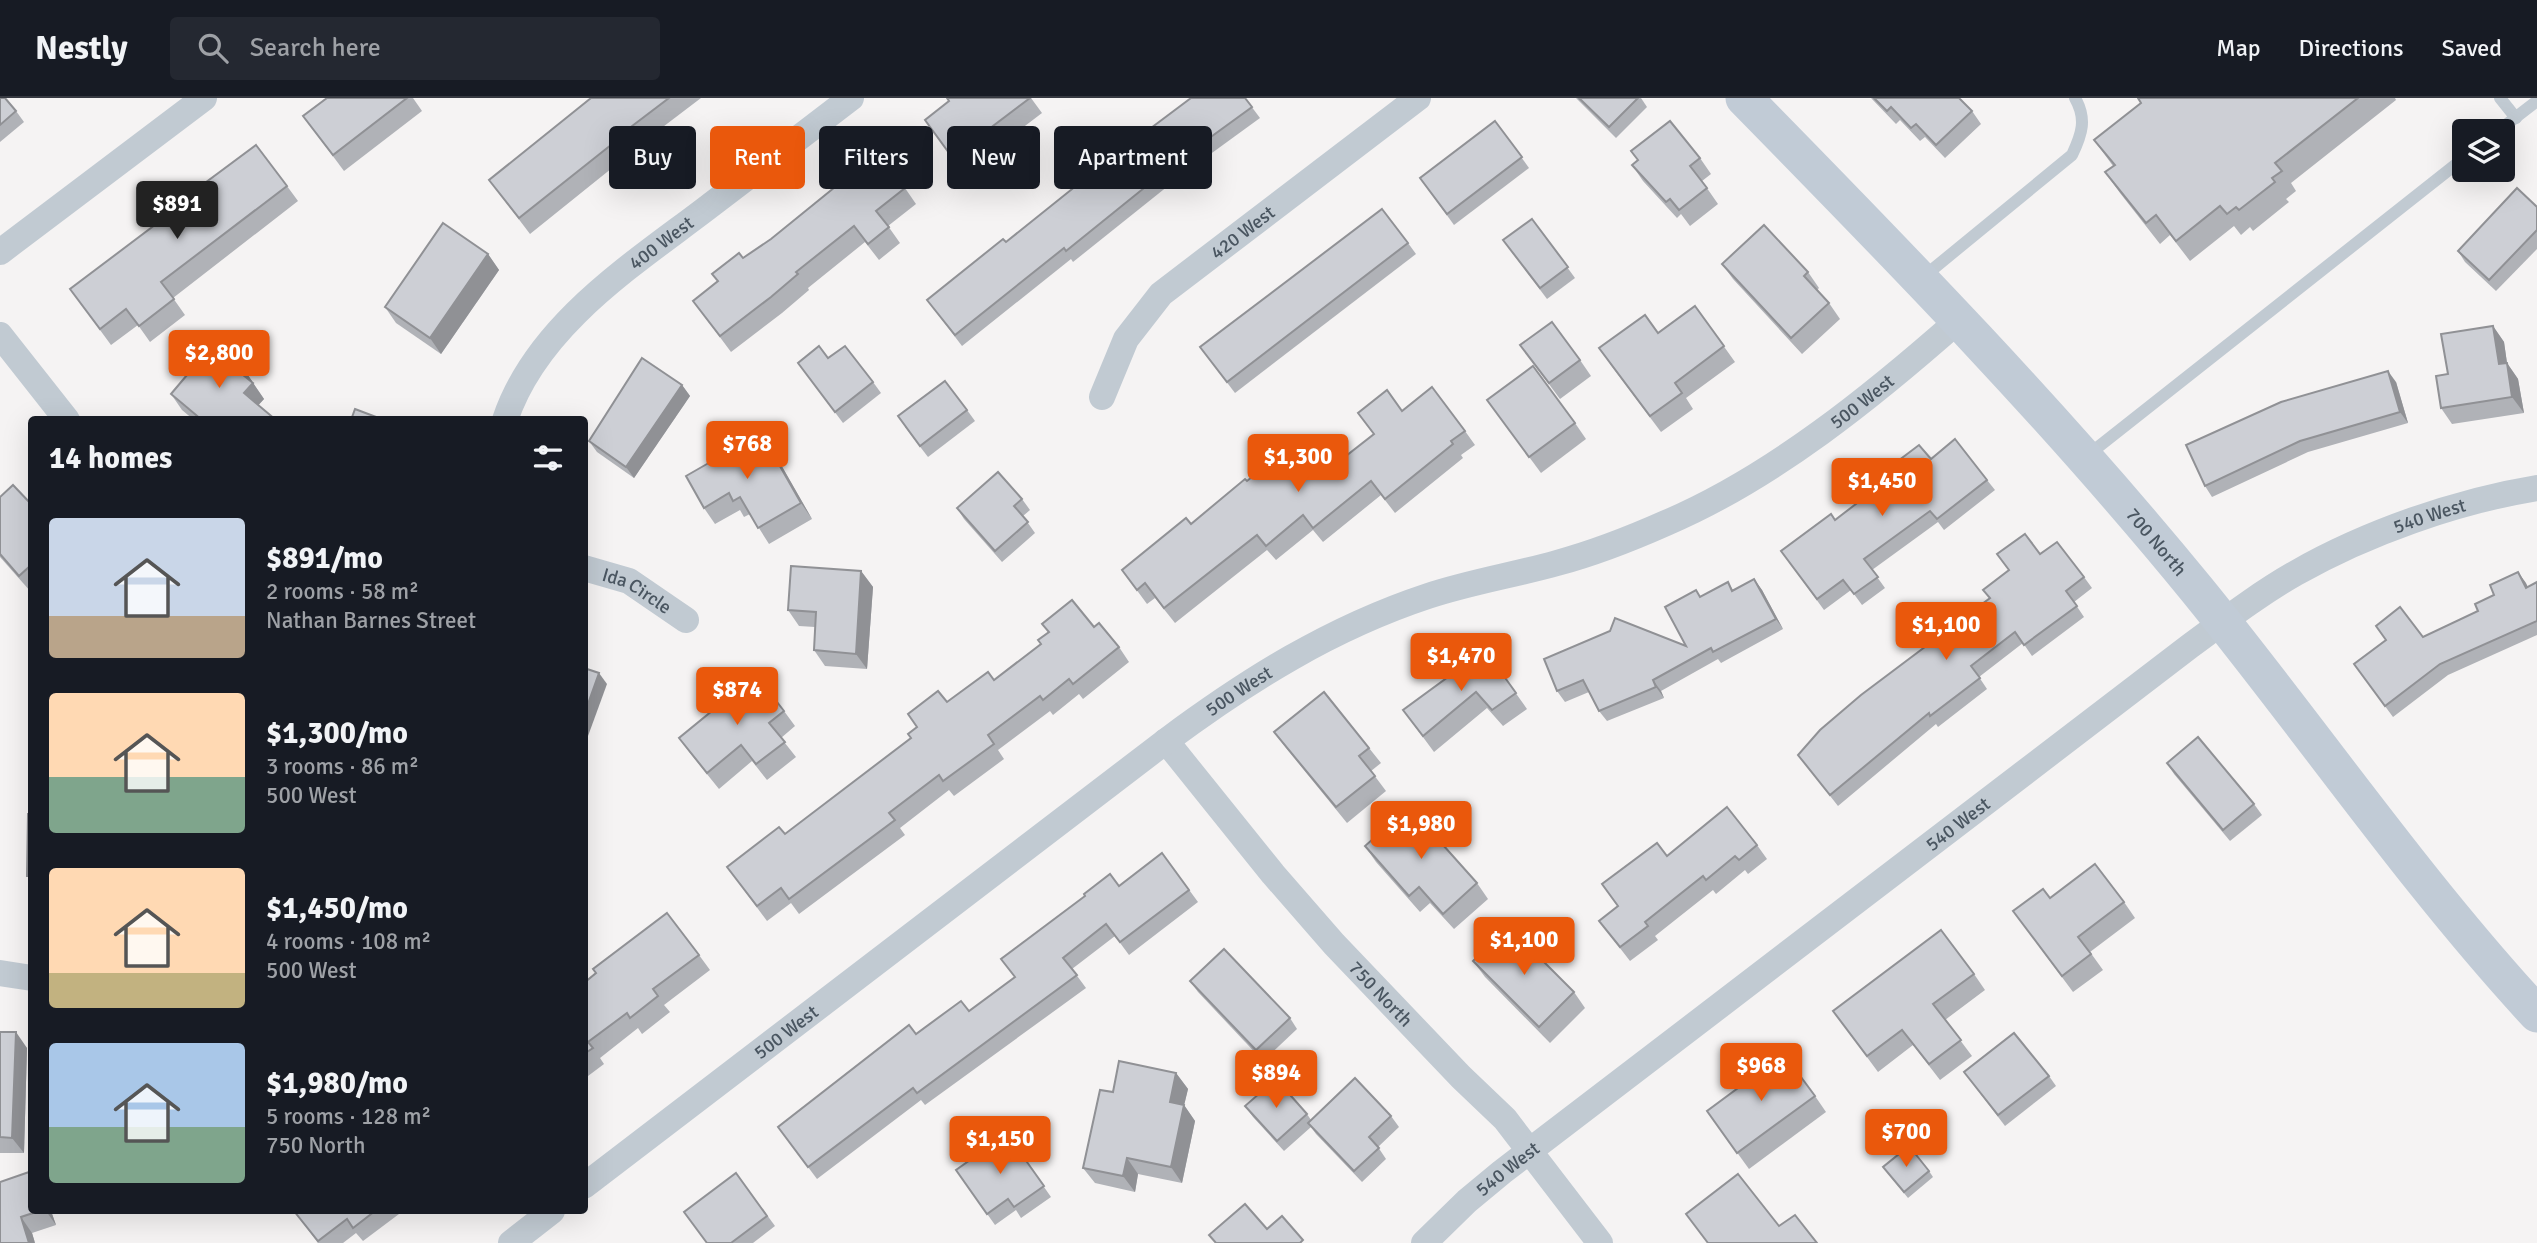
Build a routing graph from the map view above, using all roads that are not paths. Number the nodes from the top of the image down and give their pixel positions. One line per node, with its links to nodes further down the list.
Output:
1 (204, 98): 10 (street)
2 (851, 98): 16 (street, 400 West)
3 (1418, 98): 14 (street, 420 West)
4 (1744, 98): 11 (street, 700 North)
5 (2074, 98): 11 (lane)
6 (2500, 98): 8 (lane)
7 (2537, 101): 8 (lane)
8 (2516, 118)
9 (2452, 167): 17 (lane)
10 (0, 252)
11 (1922, 278): 12 (street, 700 North)
12 (1960, 319): 17 (street, 700 North); 22 (street, 500 West)
13 (0, 335): 15 (street)
14 (1102, 397)
15 (64, 416)
16 (506, 416)
17 (2085, 458): 21 (street, 700 North)
18 (2537, 488): 21 (street, 540 West)
19 (588, 569): 20 (street, Ida Circle)
20 (686, 620)
21 (2223, 622): 25 (street, 700 North); 26 (street, 540 West)
22 (1166, 741): 26 (street, 750 North); 27 (street, 500 West)
23 (0, 974): 24 (street)
24 (28, 978)
25 (2537, 1014)
26 (1530, 1152): 30 (street, 540 West); 31 (street, 750 North)
27 (588, 1183)
28 (548, 1214): 29 (street)
29 (511, 1243)
30 (1423, 1243)
31 (1600, 1243)

